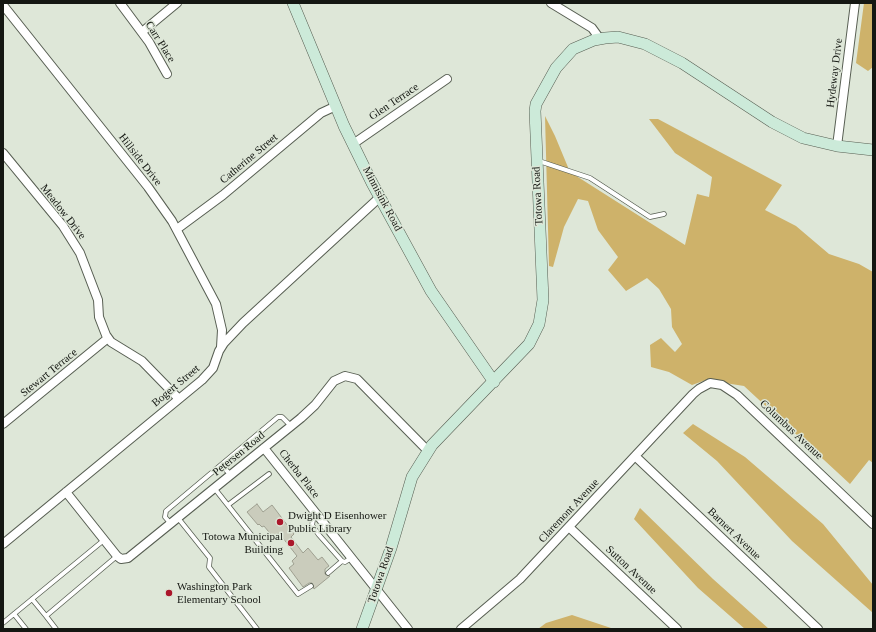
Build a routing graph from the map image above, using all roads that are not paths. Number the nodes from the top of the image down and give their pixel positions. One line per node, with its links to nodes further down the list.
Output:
1 (120, 3): 7 (street, Carr Place)
2 (177, 3): 7 (street)
3 (293, 3): 11 (main road, Minnisink Road)
4 (551, 3): 8 (street)
5 (855, 3): 13 (street, Hydeway Drive)
6 (3, 5): 19 (street, Hillside Drive)
7 (142, 32): 9 (street, Carr Place)
8 (600, 38): 13 (main road, Totowa Road); 16 (main road, Totowa Road)
9 (167, 74)
10 (447, 80): 12 (street, Glen Terrace)
11 (336, 106): 12 (main road, Minnisink Road); 19 (street, Catherine Street)
12 (353, 144): 17 (main road, Minnisink Road)
13 (838, 146): 14 (main road, Totowa Road)
14 (873, 150)
15 (3, 153): 20 (street, Meadow Drive)
16 (537, 160): 18 (lane); 22 (main road, Totowa Road)
17 (380, 197): 21 (street, Bogert Street); 22 (main road, Minnisink Road)
18 (664, 214)
19 (177, 229): 21 (street, Hillside Drive)
20 (108, 338): 23 (street); 25 (street, Stewart Terrace)
21 (221, 347): 23 (street, Bogert Street)
22 (494, 382): 28 (main road, Totowa Road)
23 (179, 399): 34 (street, Bogert Street)
24 (686, 401): 29 (street, Claremont Avenue); 39 (street, Columbus Avenue)
25 (3, 424)
26 (292, 426): 27 (street, Petersen Road); 28 (street, Petersen Road); 30 (lane)
27 (264, 448): 32 (street, Petersen Road); 36 (street, Cherba Place)
28 (428, 451): 48 (main road, Totowa Road)
29 (635, 456): 40 (street, Claremont Avenue); 60 (street, Barnert Avenue)
30 (222, 465): 32 (lane); 38 (lane)
31 (269, 474): 35 (lane)
32 (231, 475): 33 (street, Petersen Road)
33 (215, 489): 35 (lane); 37 (street, Petersen Road)
34 (66, 492): 41 (street); 42 (street, Bogert Street)
35 (228, 506): 47 (lane)
36 (317, 514): 44 (street, Cherba Place); 45 (lane)
37 (178, 518): 38 (street, Petersen Road); 55 (lane)
38 (171, 524): 43 (street, Petersen Road)
39 (873, 524)
40 (569, 527): 58 (street, Claremont Avenue); 59 (street, Sutton Avenue)
41 (104, 540): 43 (street); 49 (lane)
42 (3, 544)
43 (117, 556): 51 (lane)
44 (352, 558): 45 (lane); 48 (street, Cherba Place)
45 (342, 561): 46 (lane)
46 (328, 573)
47 (311, 586)
48 (377, 589): 56 (main road, Totowa Road); 57 (street, Cherba Place)
49 (32, 599): 50 (lane); 51 (lane)
50 (14, 614): 52 (lane); 53 (lane)
51 (46, 616): 54 (lane)
52 (3, 623)
53 (26, 629)
54 (56, 629)
55 (257, 629)
56 (362, 629)
57 (408, 629)
58 (461, 629)
59 (677, 629)
60 (818, 629)

